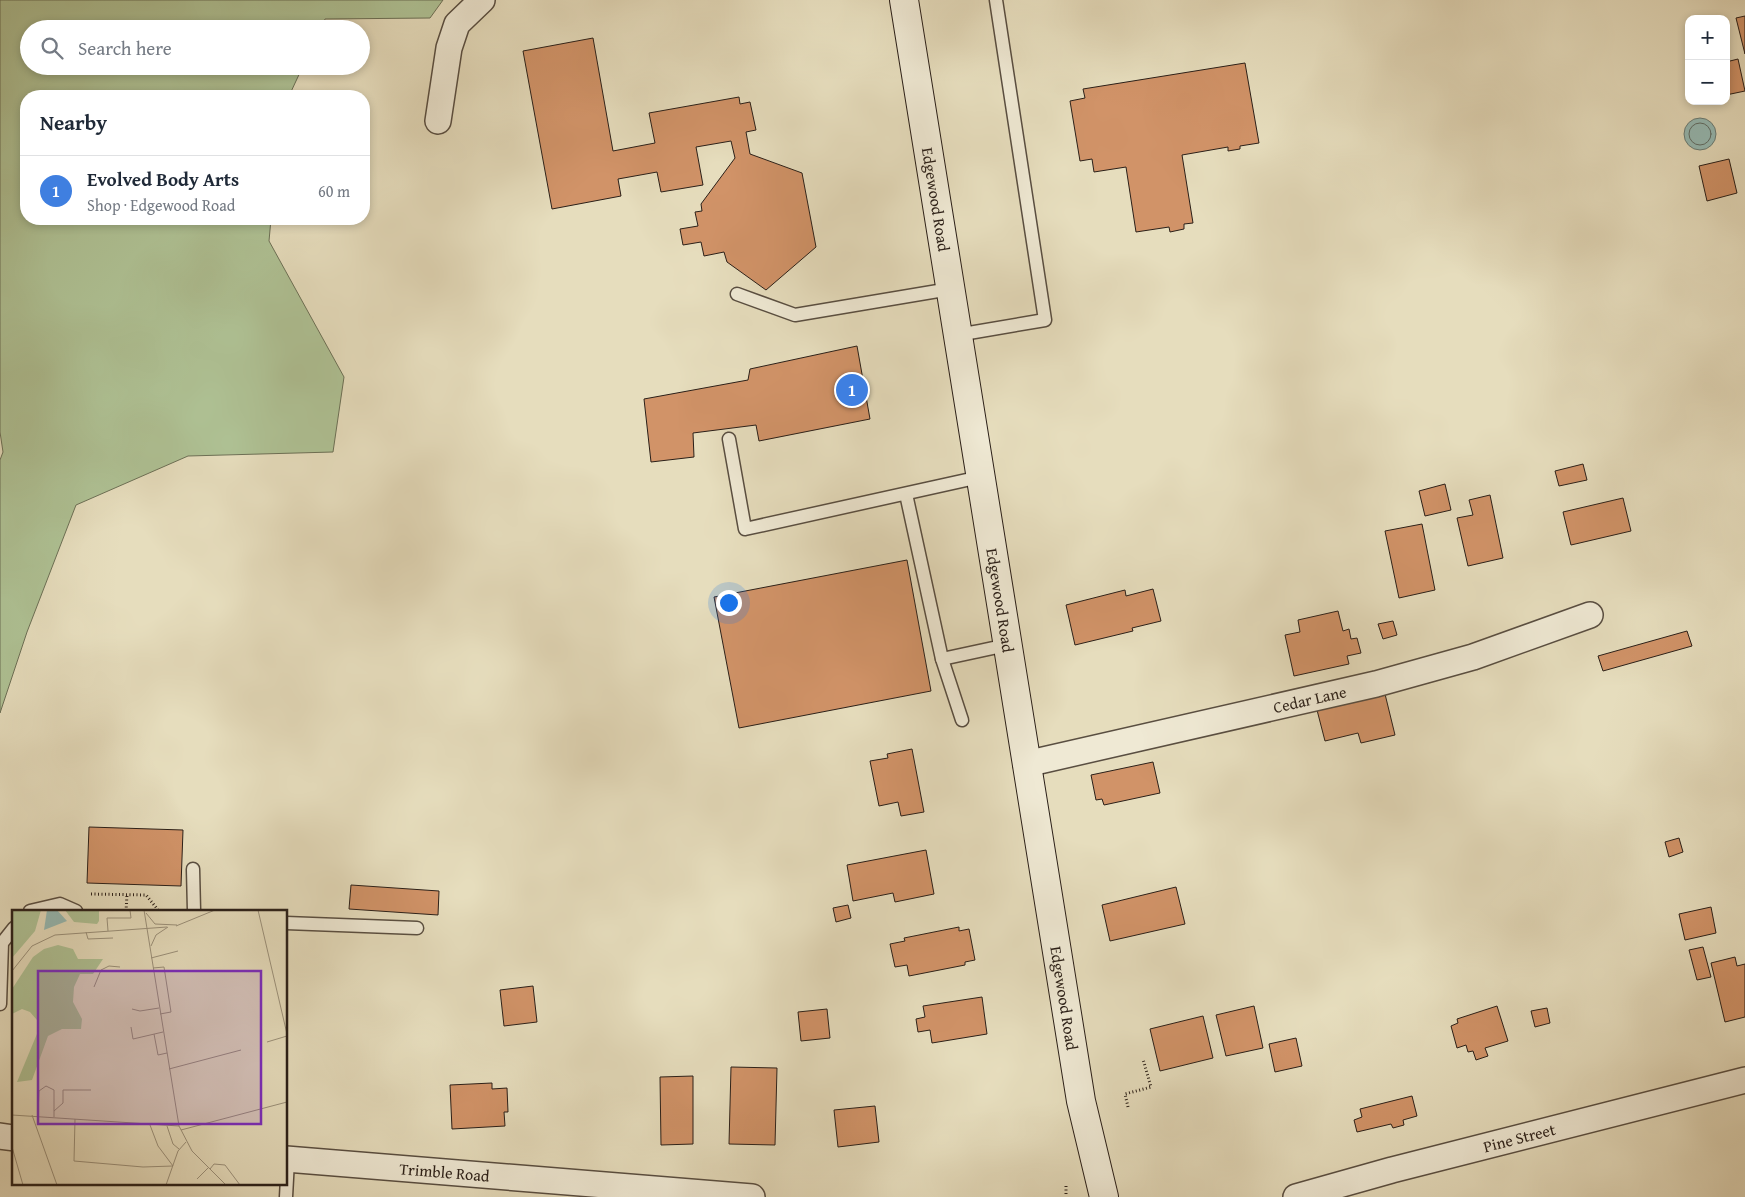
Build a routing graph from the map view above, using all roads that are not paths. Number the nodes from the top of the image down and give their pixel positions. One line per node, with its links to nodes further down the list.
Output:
1 (482, 0): 4 (street)
2 (904, 0): 5 (main road, Edgewood Road)
3 (996, 0): 7 (lane)
4 (438, 120)
5 (950, 289): 6 (lane); 7 (main road, Edgewood Road)
6 (736, 294)
7 (957, 335): 9 (main road, Edgewood Road)
8 (729, 439): 10 (lane)
9 (980, 477): 10 (lane); 12 (main road, Edgewood Road)
10 (906, 494): 13 (lane)
11 (1590, 615): 15 (street, Cedar Lane)
12 (1006, 645): 13 (lane); 15 (main road, Edgewood Road)
13 (942, 659): 14 (lane)
14 (962, 720)
15 (1026, 764): 29 (main road, Edgewood Road)
16 (193, 870): 19 (lane)
17 (34, 910): 18 (lane)
18 (74, 910)
19 (194, 910)
20 (288, 923): 21 (lane)
21 (417, 928)
22 (12, 930): 23 (lane)
23 (0, 1004)
24 (1745, 1080): 30 (street, Pine Street)
25 (288, 1159): 28 (street, Trimble Road)
26 (286, 1184): 27 (lane)
27 (286, 1197)
28 (752, 1197)
29 (1104, 1197)
30 (1296, 1197)

